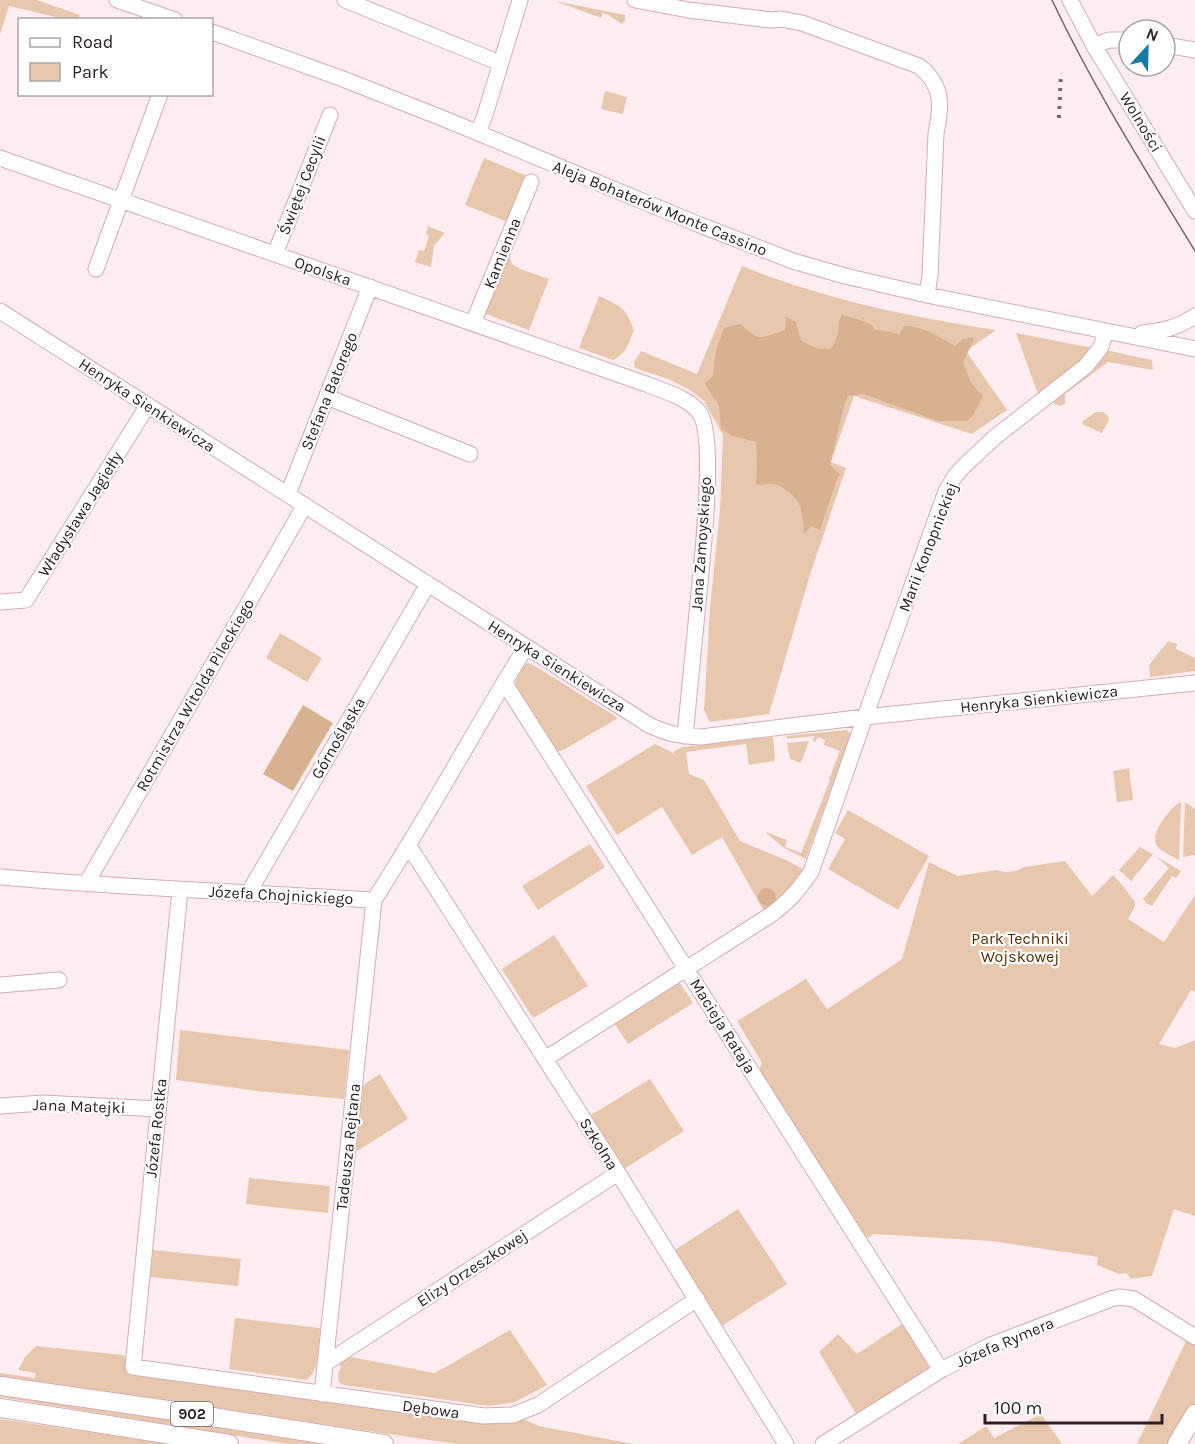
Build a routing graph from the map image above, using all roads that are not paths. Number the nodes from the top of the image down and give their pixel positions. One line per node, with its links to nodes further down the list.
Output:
1 (117, 0): 6 (street)
2 (345, 0): 12 (street)
3 (520, 0): 12 (street)
4 (635, 0): 23 (street)
5 (1070, 0): 9 (street, Wolności)
6 (169, 18)
7 (213, 32): 15 (street, Aleja Bohaterów Monte Cassino)
8 (1117, 40): 9 (street)
9 (1095, 46): 19 (street, Wolności)
10 (1177, 47): 11 (street)
11 (1195, 50)
12 (500, 63): 15 (street)
13 (159, 96): 18 (street)
14 (330, 115): 20 (street, Świętej Cecylii)
15 (478, 133): 23 (street, Aleja Bohaterów Monte Cassino)
16 (0, 158): 18 (street, Opolska)
17 (531, 183): 26 (street, Kamienna)
18 (121, 200): 20 (street, Opolska); 21 (street)
19 (1195, 211)
20 (275, 254): 22 (street, Opolska)
21 (96, 270)
22 (370, 287): 26 (street, Opolska); 31 (street, Stefana Batorego)
23 (927, 295): 27 (street, Aleja Bohaterów Monte Cassino)
24 (0, 311): 32 (street, Henryka Sienkiewicza)
25 (1195, 316): 28 (street, Aleja Bohaterów Monte Cassino)
26 (473, 323): 30 (street, Opolska)
27 (1106, 331): 28 (street, Aleja Bohaterów Monte Cassino); 41 (street, Marii Konopnickiej)
28 (1124, 334): 29 (street, Aleja Bohaterów Monte Cassino)
29 (1195, 349)
30 (646, 384): 42 (street, Jana Zamoyskiego)
31 (327, 397): 33 (street); 34 (street, Stefana Batorego)
32 (148, 405): 34 (street, Henryka Sienkiewicza); 37 (street, Władysława Jagiełły)
33 (470, 454)
34 (288, 494): 35 (street, Henryka Sienkiewicza)
35 (305, 505): 36 (street, Henryka Sienkiewicza); 45 (street, Rotmistrza Witolda Pileckiego)
36 (428, 584): 38 (street, Henryka Sienkiewicza); 47 (street, Górnośląska)
37 (0, 602)
38 (526, 647): 39 (street, Józefa Chojnickiego); 42 (street, Henryka Sienkiewicza)
39 (504, 682): 43 (street, Józefa Chojnickiego); 49 (street, Macieja Rataja)
40 (1195, 683): 41 (street, Henryka Sienkiewicza)
41 (864, 717): 42 (street, Henryka Sienkiewicza); 49 (street, Marii Konopnickiej)
42 (685, 736)
43 (409, 846): 48 (street, Józefa Chojnickiego); 52 (street, Szkolna)
44 (0, 877): 45 (street, Józefa Chojnickiego)
45 (86, 884): 46 (street, Józefa Chojnickiego)
46 (180, 890): 47 (street, Józefa Chojnickiego); 54 (street, Józefa Rostka)
47 (249, 892): 48 (street, Józefa Chojnickiego)
48 (374, 900): 58 (street, Tadeusza Rejtana)
49 (686, 969): 52 (street, Marii Konopnickiej); 60 (street, Macieja Rataja)
50 (59, 980): 51 (street)
51 (0, 984)
52 (545, 1059): 55 (street, Szkolna)
53 (0, 1106): 54 (street, Jana Matejki)
54 (158, 1109): 59 (street, Józefa Rostka)
55 (618, 1173): 56 (street, Szkolna); 58 (street, Elizy Orzeszkowej)
56 (697, 1299): 62 (street, Dębowa); 67 (street, Szkolna)
57 (1195, 1337): 60 (street, Józefa Rymera)
58 (326, 1363): 62 (street, Tadeusza Rejtana)
59 (133, 1367): 62 (street, Dębowa)
60 (941, 1370): 68 (street, Józefa Rymera)
61 (0, 1386): 66 (main road, 902)
62 (322, 1394)
63 (0, 1408): 65 (main road, 902)
64 (1195, 1414): 69 (main road)
65 (229, 1444)
66 (384, 1444)
67 (786, 1444)
68 (823, 1444)
69 (1177, 1444)

